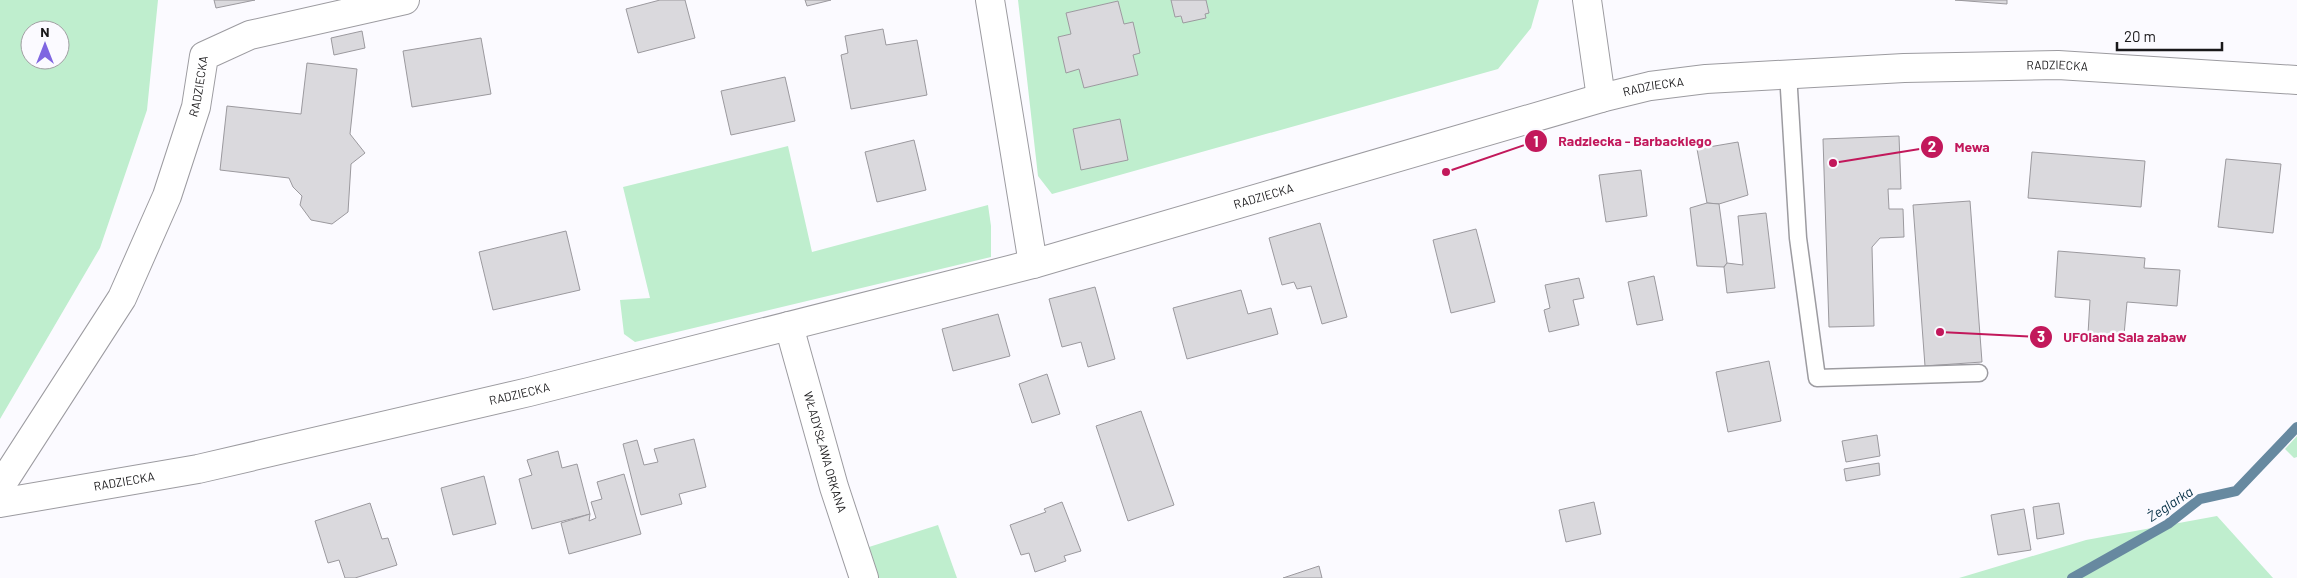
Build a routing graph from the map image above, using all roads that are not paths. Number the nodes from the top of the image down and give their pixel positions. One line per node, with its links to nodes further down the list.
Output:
1 (405, 0): 10 (street, RADZIECKA)
2 (990, 0): 7 (street)
3 (1587, 0): 6 (street)
4 (1788, 73): 5 (street, RADZIECKA); 6 (street, RADZIECKA); 9 (lane)
5 (2297, 80)
6 (1601, 98): 7 (street, RADZIECKA)
7 (1034, 264): 8 (street, RADZIECKA)
8 (789, 326): 11 (street, RADZIECKA); 12 (street, WŁADYSŁAWA ORKANA)
9 (1979, 373)
10 (0, 487)
11 (0, 503)
12 (864, 578)

